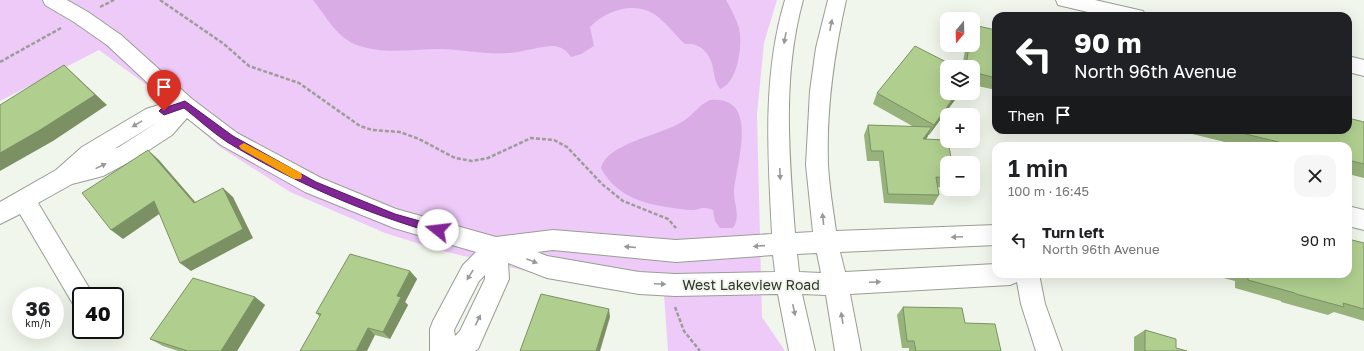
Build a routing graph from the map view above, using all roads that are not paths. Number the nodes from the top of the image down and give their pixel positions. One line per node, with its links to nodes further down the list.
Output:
1 (52, 0): 8 (street, West Lakeview Road)
2 (794, 0): 15 (street, one-way to 15)
3 (837, 0): 14 (street, one-way to 3)
4 (1065, 0): 5 (street)
5 (1118, 12)
6 (1352, 65): 7 (street)
7 (1364, 68)
8 (185, 105): 9 (street); 16 (street, West Lakeview Road)
9 (24, 200): 10 (street); 21 (street)
10 (0, 214)
11 (1352, 217): 12 (street)
12 (1364, 220)
13 (992, 235): 14 (street, West Lakeview Road, one-way to 14)
14 (826, 243): 15 (street, West Lakeview Road); 20 (street)
15 (784, 244): 16 (street, West Lakeview Road, one-way to 16); 19 (street)
16 (496, 247): 19 (street, West Lakeview Road, one-way to 19); 22 (street, one-way to 22); 23 (street, one-way to 16)
17 (992, 275): 20 (street, West Lakeview Road, one-way to 17)
18 (1028, 278): 26 (street)
19 (788, 283): 20 (street, West Lakeview Road); 24 (street, one-way to 24)
20 (836, 284): 25 (street, one-way to 20)
21 (77, 287)
22 (443, 351)
23 (455, 351)
24 (802, 351)
25 (848, 351)
26 (1049, 351)

